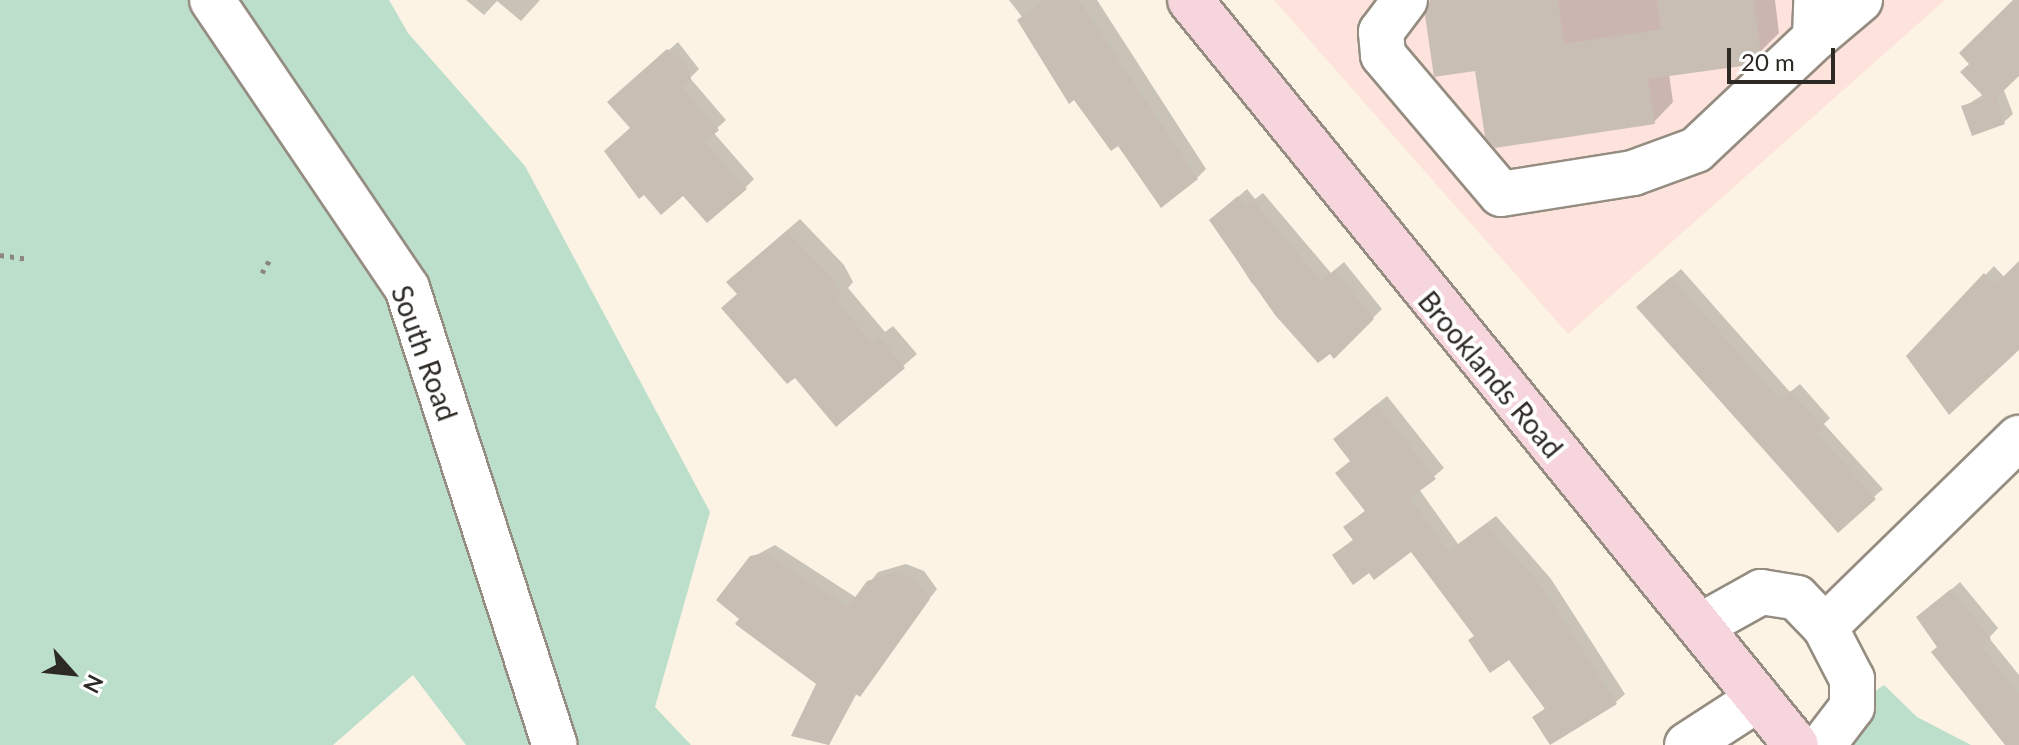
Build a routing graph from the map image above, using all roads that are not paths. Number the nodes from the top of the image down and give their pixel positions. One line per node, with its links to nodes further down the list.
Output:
1 (212, 0): 10 (street, South Road)
2 (1190, 0): 7 (main road, Brooklands Road)
3 (1405, 0): 5 (street)
4 (1860, 0): 5 (street)
5 (1816, 19)
6 (2019, 438): 8 (street)
7 (1700, 626): 8 (street); 9 (main road, Brooklands Road)
8 (1825, 627): 13 (street)
9 (1758, 699): 11 (street); 12 (main road, Brooklands Road)
10 (555, 745)
11 (1687, 745)
12 (1796, 745)
13 (1823, 745)

